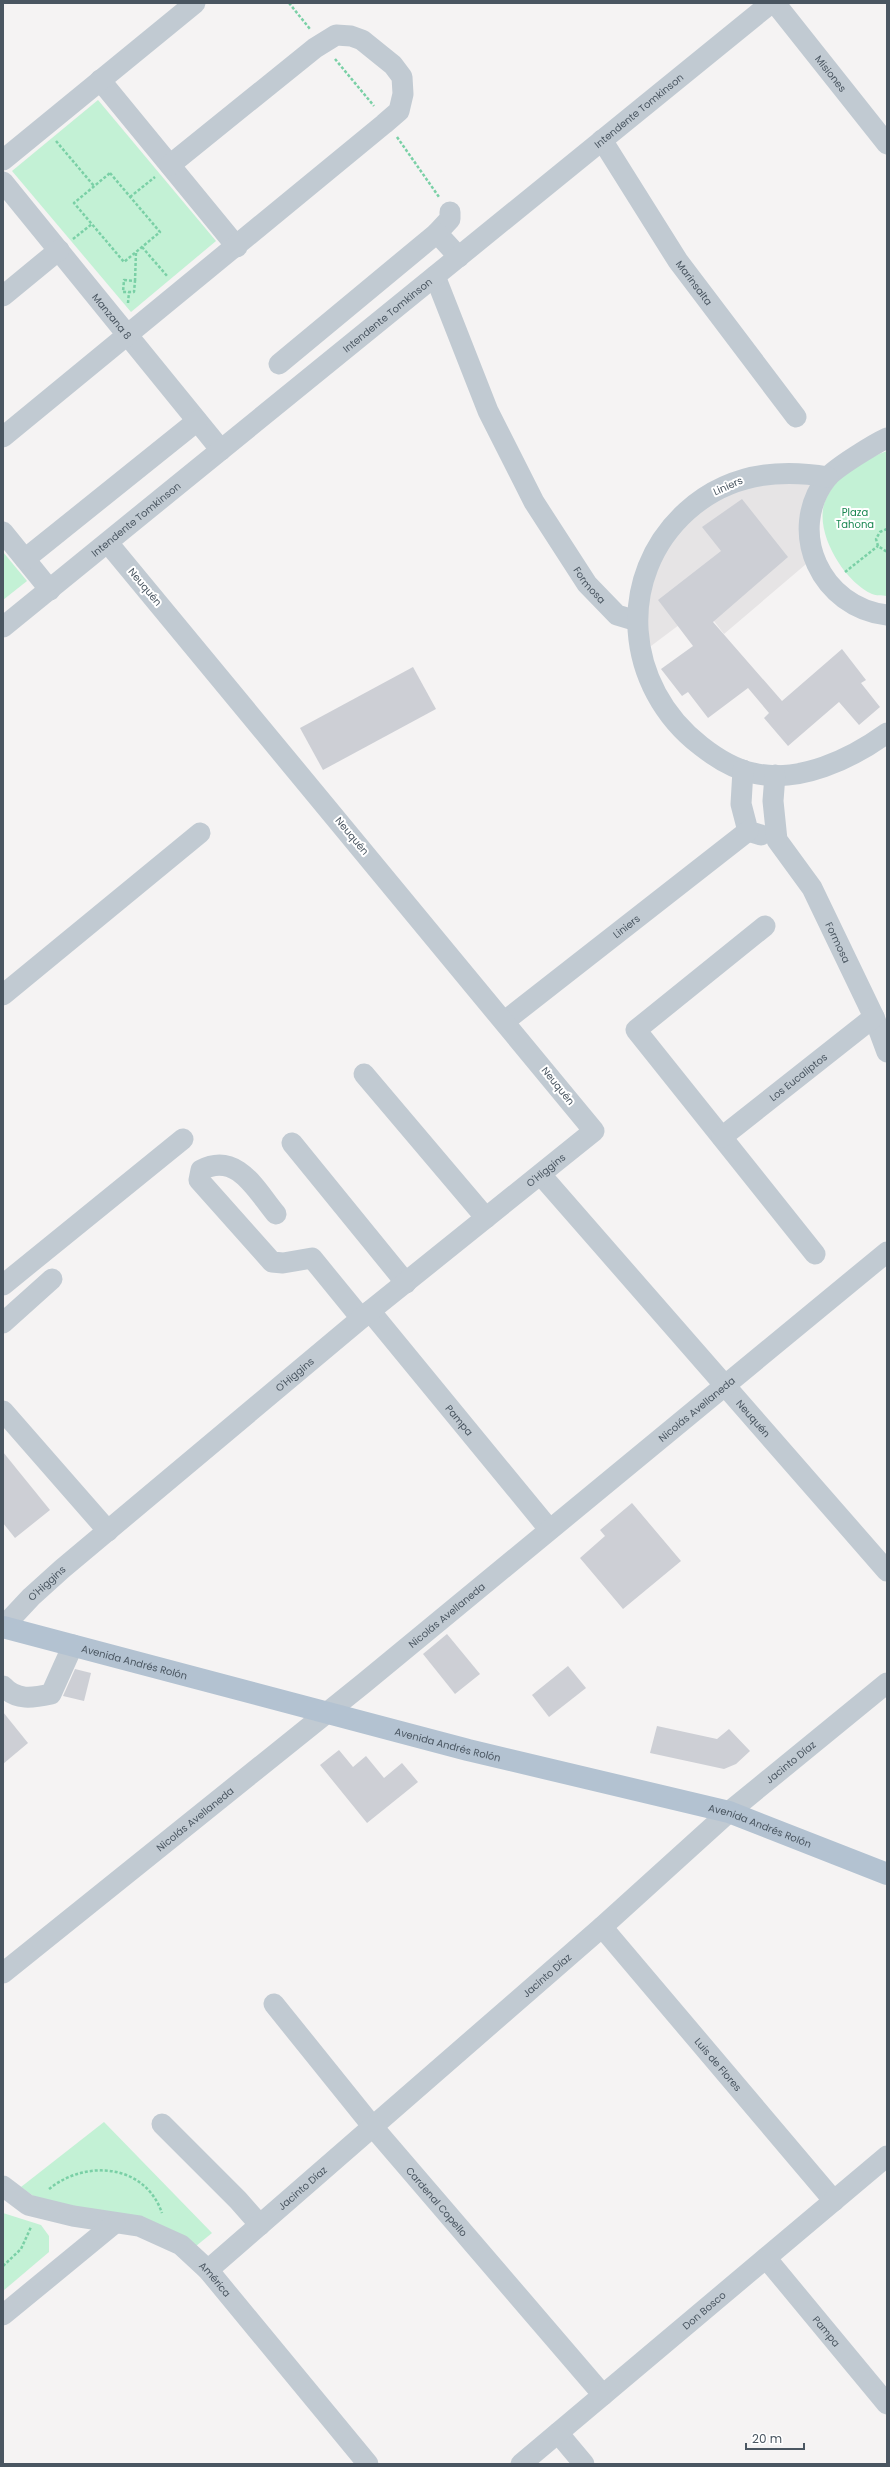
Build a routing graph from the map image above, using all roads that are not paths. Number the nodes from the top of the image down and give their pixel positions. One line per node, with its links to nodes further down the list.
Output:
1 (195, 3): 4 (street)
2 (771, 3): 5 (street, Intendente Tomkinson)
3 (776, 3): 6 (street, Misiones)
4 (100, 80): 7 (street); 8 (street)
5 (602, 140): 14 (street, Intendente Tomkinson); 19 (street, Marinsalta)
6 (887, 144)
7 (3, 160)
8 (170, 165): 12 (street); 12 (street)
9 (3, 182): 13 (street, Manzana 8)
10 (450, 212): 11 (street)
11 (437, 233): 14 (street); 18 (street)
12 (237, 247): 17 (street)
13 (59, 250): 16 (street); 17 (street, Manzana 8)
14 (458, 257): 15 (street, Intendente Tomkinson)
15 (435, 276): 23 (street, Intendente Tomkinson); 30 (street, Formosa)
16 (3, 296)
17 (127, 335): 20 (street, Manzana 8); 21 (street)
18 (279, 364)
19 (796, 417)
20 (197, 421): 23 (street, Manzana 8); 27 (street)
21 (3, 437)
22 (887, 438): 24 (street)
23 (221, 450): 26 (street, Intendente Tomkinson)
24 (828, 477): 29 (street); 30 (street, Liniers)
25 (3, 532): 27 (street)
26 (108, 543): 28 (street, Intendente Tomkinson); 41 (street, Neuquén)
27 (25, 559): 28 (street)
28 (50, 590): 31 (street, Intendente Tomkinson)
29 (887, 615)
30 (637, 621): 33 (street)
31 (3, 627)
32 (887, 733): 34 (street)
33 (743, 770): 34 (street); 35 (street)
34 (775, 775): 37 (street)
35 (748, 831): 37 (street); 41 (street, Liniers)
36 (200, 833): 39 (street)
37 (777, 840): 40 (street, Formosa)
38 (765, 926): 45 (street)
39 (3, 995)
40 (874, 1017): 42 (street, Formosa); 45 (street, Los Eucaliptos)
41 (506, 1021): 44 (street, Neuquén)
42 (887, 1052)
43 (364, 1074): 50 (street)
44 (594, 1131): 48 (street, O'Higgins)
45 (722, 1137): 52 (street)
46 (183, 1139): 55 (street)
47 (292, 1143): 54 (street)
48 (541, 1175): 50 (street, O'Higgins); 58 (street, Neuquén)
49 (276, 1214): 56 (street, Pampa)
50 (486, 1218): 54 (street, O'Higgins)
51 (887, 1252): 58 (street, Nicolás Avellaneda)
52 (815, 1254)
53 (52, 1279): 57 (street)
54 (406, 1283): 56 (street, O'Higgins)
55 (3, 1285)
56 (366, 1315): 60 (street, Pampa); 61 (street, O'Higgins)
57 (3, 1323)
58 (725, 1385): 60 (street, Nicolás Avellaneda); 62 (street, Neuquén)
59 (3, 1411): 61 (street)
60 (549, 1529): 67 (street, Nicolás Avellaneda)
61 (108, 1531): 63 (street, O'Higgins)
62 (887, 1571)
63 (3, 1627): 64 (main road, Avenida Andrés Rolón)
64 (73, 1645): 66 (street); 67 (main road, Avenida Andrés Rolón)
65 (887, 1683): 68 (street, Jacinto Díaz)
66 (3, 1686)
67 (326, 1713): 68 (main road, Avenida Andrés Rolón); 71 (street, Nicolás Avellaneda)
68 (729, 1812): 69 (main road, Avenida Andrés Rolón); 70 (street, Jacinto Díaz)
69 (887, 1874)
70 (602, 1927): 74 (street, Jacinto Díaz); 77 (street, Luis de Flores)
71 (3, 1973)
72 (274, 2004): 74 (street, Cardenal Copello)
73 (162, 2124): 79 (street)
74 (373, 2127): 79 (street, Jacinto Díaz); 83 (street, Cardenal Copello)
75 (887, 2156): 77 (street, Don Bosco)
76 (3, 2186): 78 (street, América)
77 (834, 2201): 80 (street, Don Bosco)
78 (115, 2223): 81 (street, América); 82 (street)
79 (260, 2225): 81 (street, Jacinto Díaz)
80 (766, 2258): 83 (street, Don Bosco); 84 (street, Pampa)
81 (208, 2270): 86 (street, América)
82 (3, 2315)
83 (603, 2395): 85 (street, Don Bosco)
84 (887, 2404)
85 (558, 2433): 87 (street, Don Bosco); 88 (street)
86 (368, 2464)
87 (521, 2464)
88 (584, 2464)

